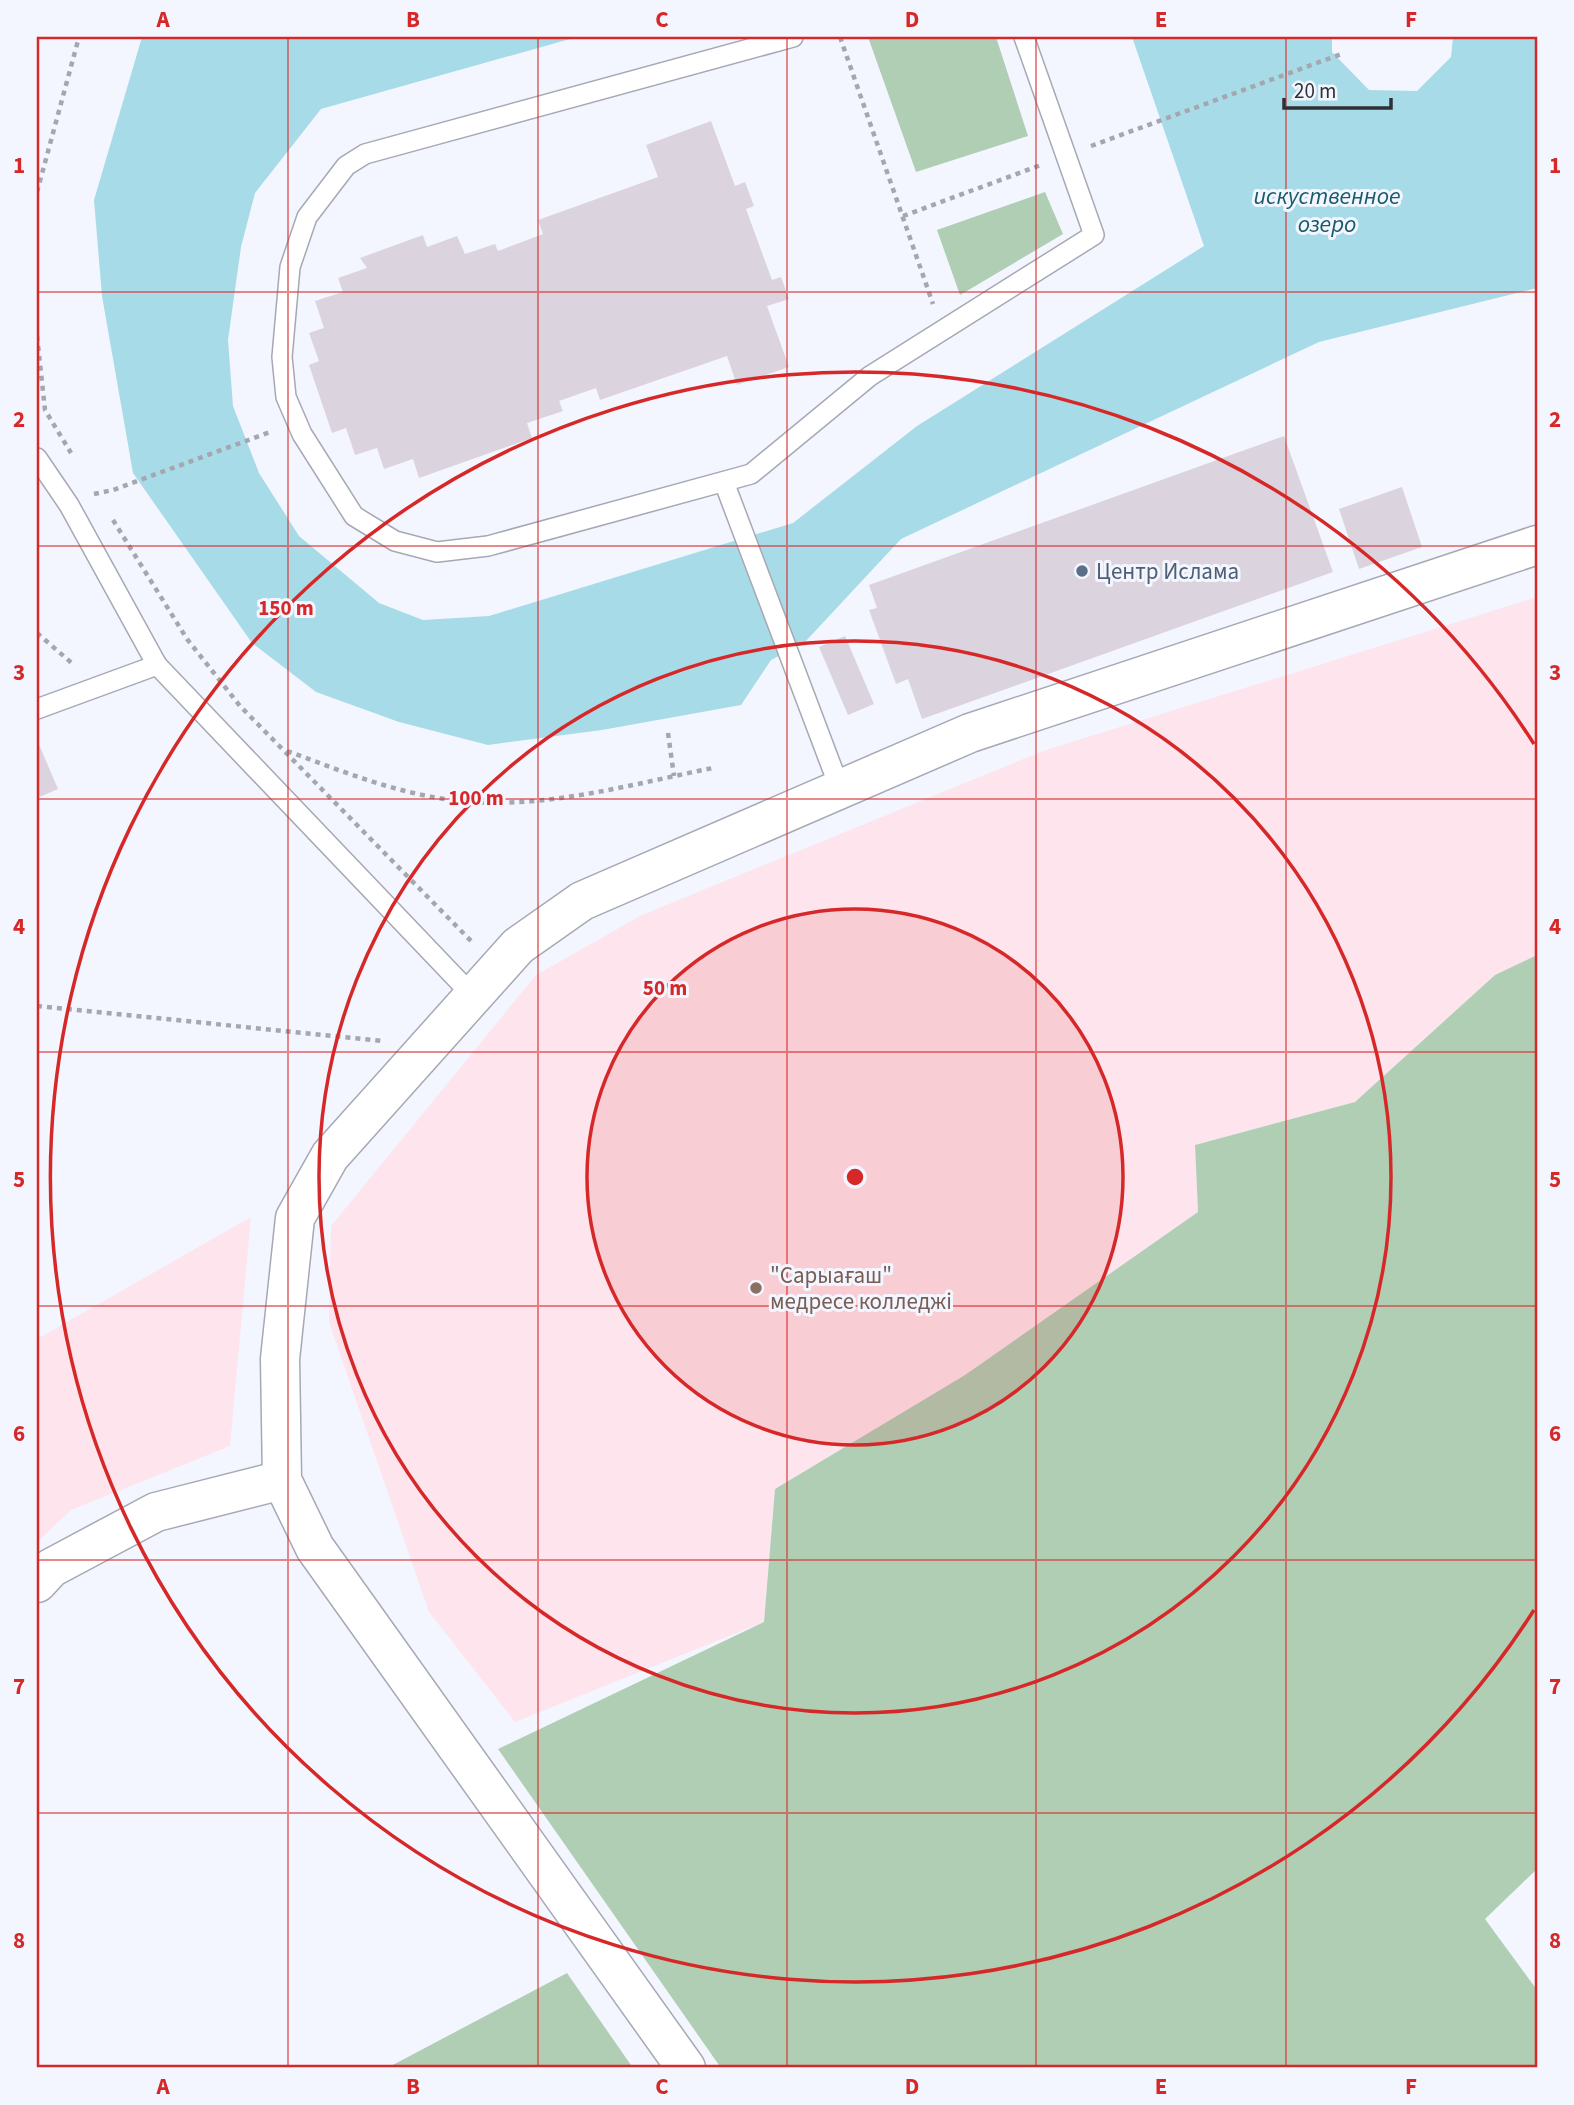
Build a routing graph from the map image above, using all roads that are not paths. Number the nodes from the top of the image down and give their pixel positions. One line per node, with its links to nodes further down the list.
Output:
1 (793, 37): 4 (lane)
2 (1024, 37): 4 (lane)
3 (37, 458): 6 (lane)
4 (724, 482): 8 (lane)
5 (1537, 545): 8 (street)
6 (157, 665): 7 (lane); 9 (lane)
7 (37, 709)
8 (840, 789): 9 (street)
9 (473, 996): 10 (street)
10 (282, 1480): 11 (street); 12 (street)
11 (37, 1583)
12 (686, 2068)

